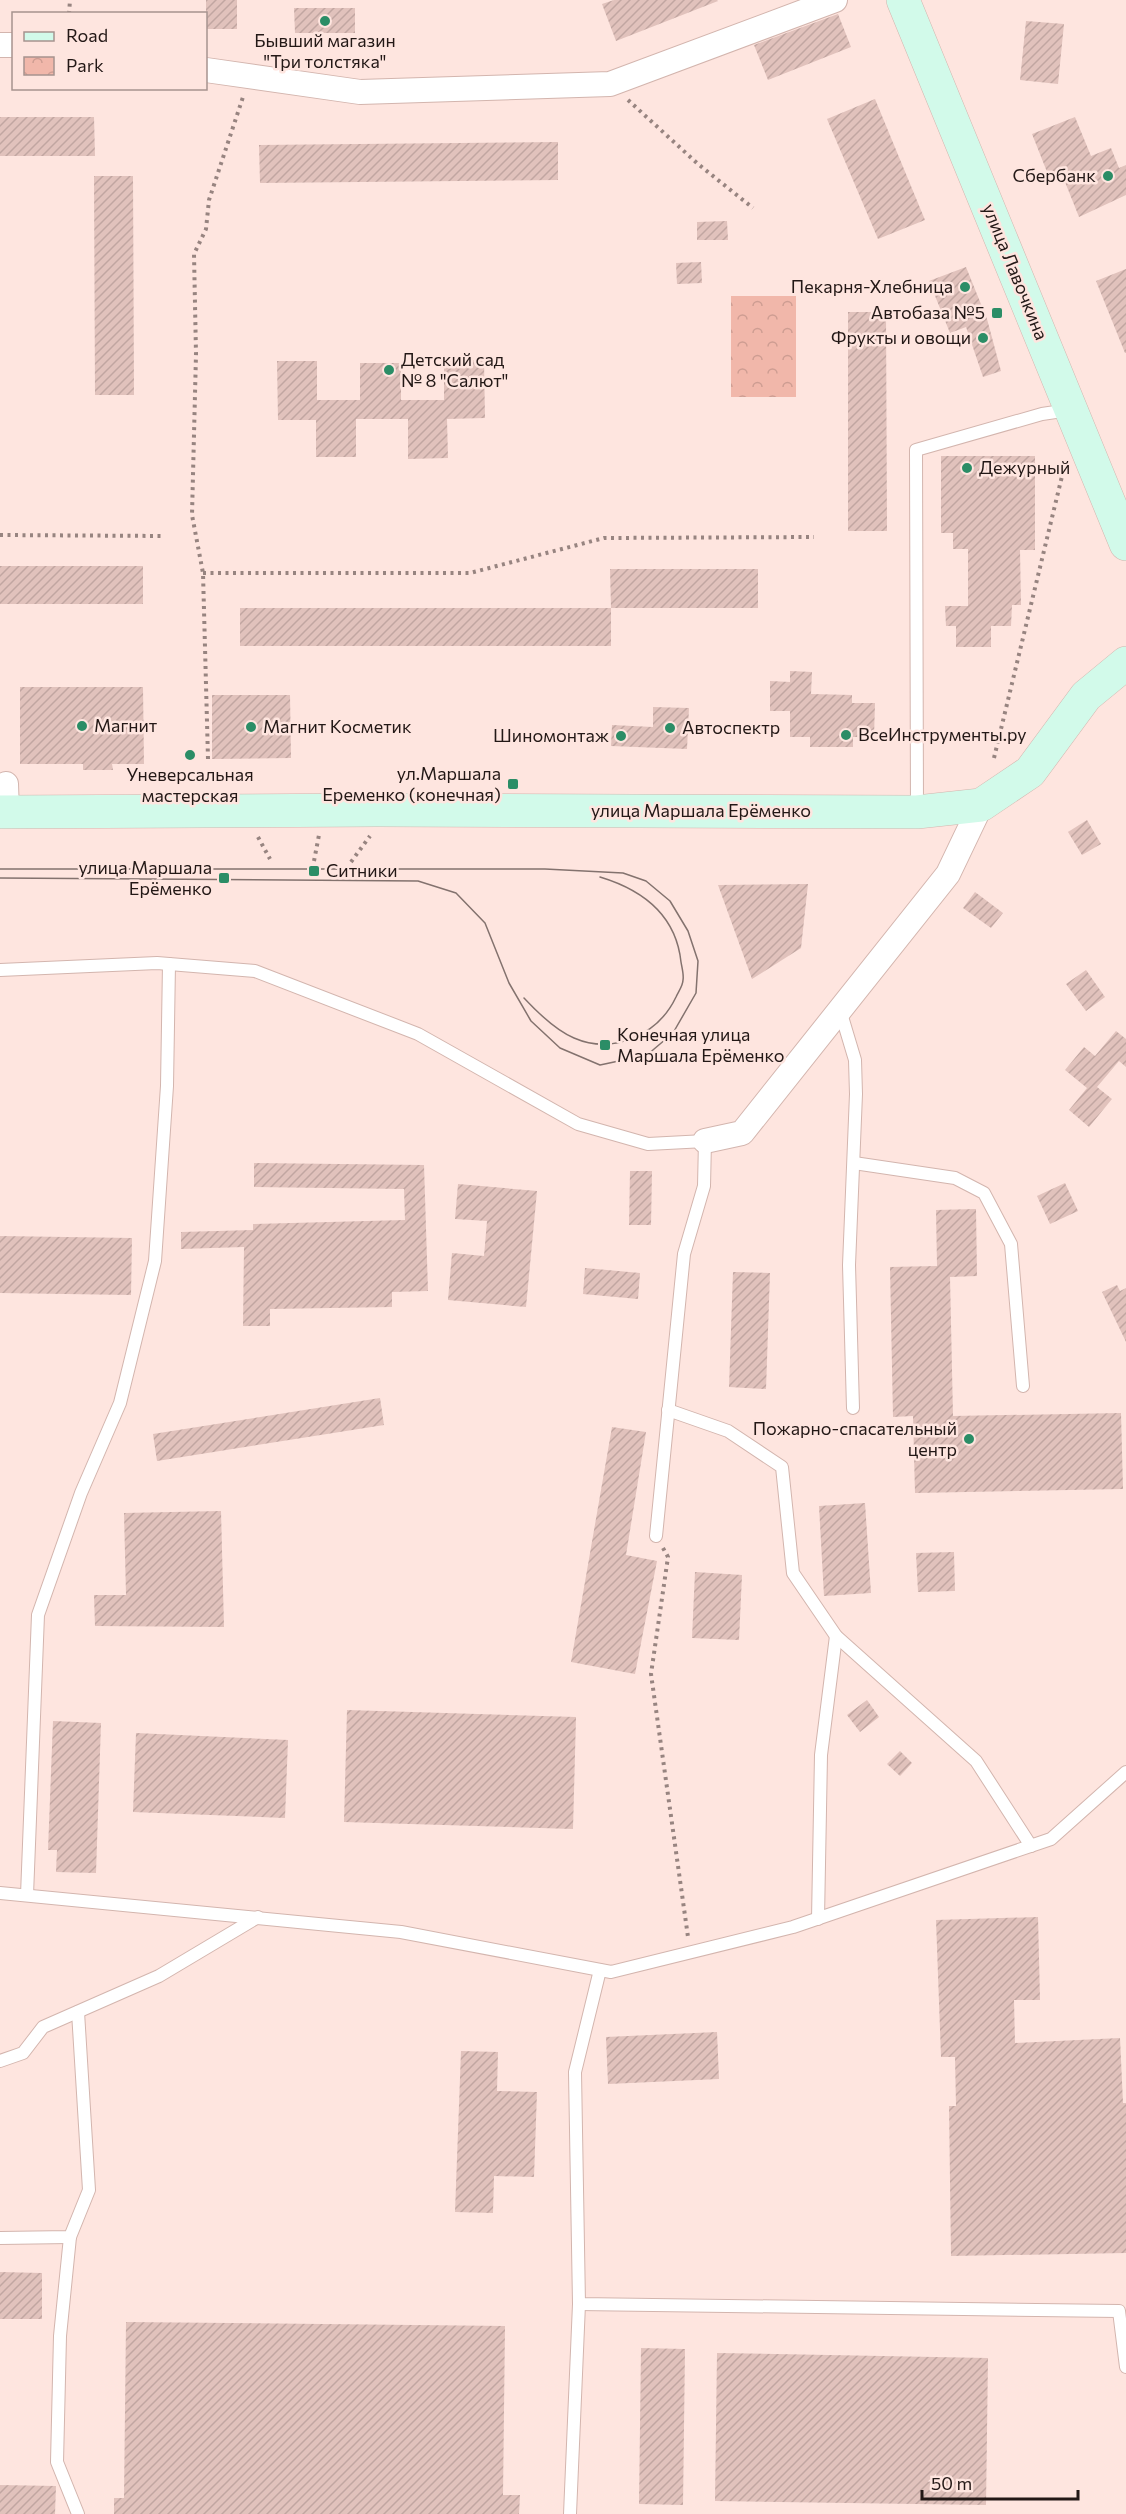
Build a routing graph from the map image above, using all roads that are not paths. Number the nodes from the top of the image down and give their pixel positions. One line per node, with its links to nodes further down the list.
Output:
1 (835, 0): 3 (street)
2 (903, 0): 4 (main road, улица Лавочкина)
3 (207, 70)
4 (1071, 410): 5 (main road, улица Лавочкина); 9 (lane)
5 (1126, 544)
6 (1126, 663): 8 (main road, улица Маршала Ерёменко)
7 (4, 803): 9 (main road, улица Маршала Ерёменко)
8 (981, 805): 9 (main road, улица Маршала Ерёменко); 12 (street)
9 (916, 812)
10 (169, 964): 11 (lane); 13 (lane); 23 (lane)
11 (0, 970)
12 (840, 1010): 13 (street); 14 (lane)
13 (705, 1141): 17 (lane)
14 (854, 1163): 15 (lane); 16 (lane)
15 (1023, 1386)
16 (853, 1408)
17 (668, 1410): 18 (lane); 19 (lane)
18 (656, 1536)
19 (837, 1636): 21 (lane); 25 (lane)
20 (1126, 1772): 21 (lane)
21 (1031, 1846): 25 (lane)
22 (0, 1893): 23 (lane)
23 (27, 1895): 24 (lane)
24 (258, 1917): 26 (lane); 27 (lane)
25 (818, 1919): 26 (lane)
26 (600, 1970): 31 (lane)
27 (78, 2012): 28 (lane); 29 (lane)
28 (0, 2061)
29 (70, 2237): 30 (lane); 33 (lane)
30 (0, 2238)
31 (579, 2304): 32 (lane); 34 (lane)
32 (1126, 2367)
33 (78, 2514)
34 (570, 2514)

